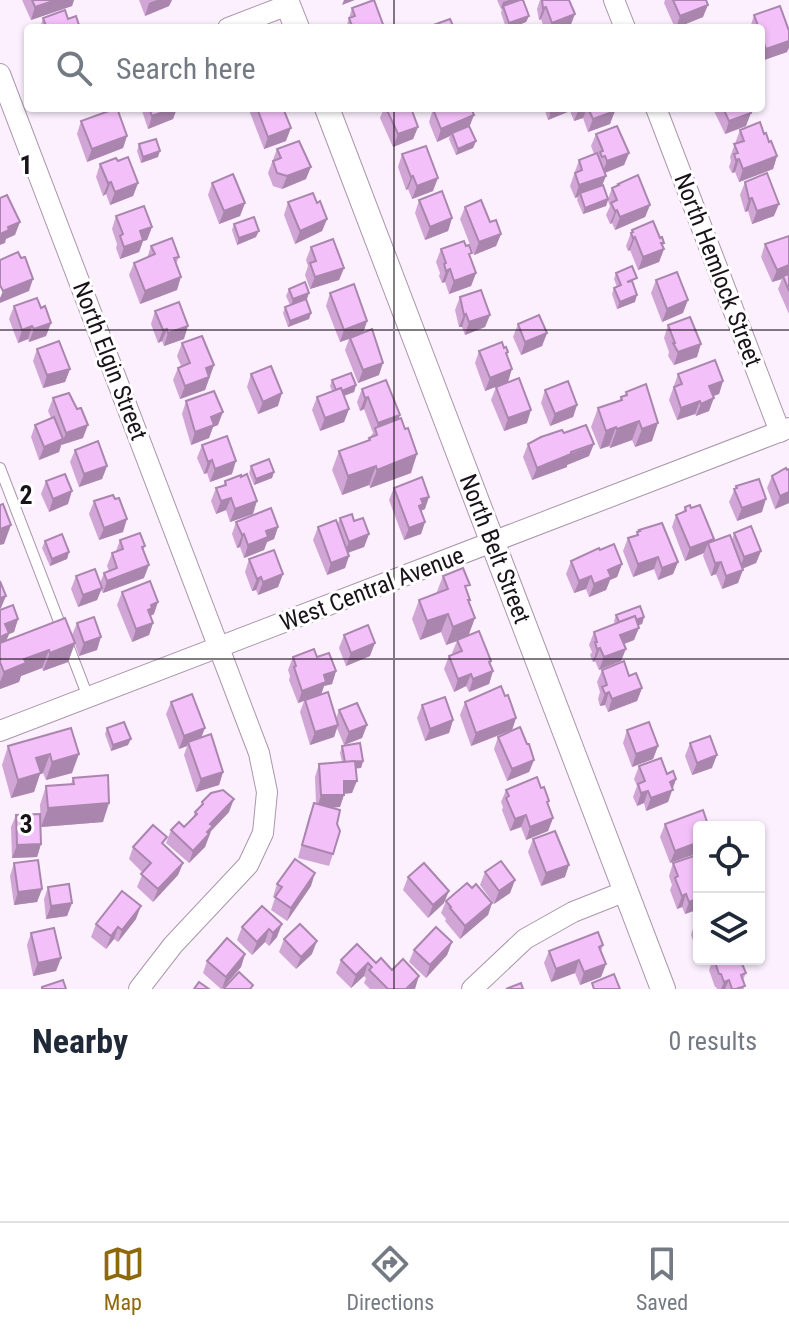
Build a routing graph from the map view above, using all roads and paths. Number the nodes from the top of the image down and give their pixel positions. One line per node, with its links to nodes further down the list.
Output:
1 (614, 0): 5 (street)
2 (287, 2): 3 (street); 4 (street)
3 (237, 24)
4 (295, 24)
5 (623, 24)
6 (0, 74): 7 (street, North Elgin Street)
7 (14, 111): 13 (street, North Elgin Street)
8 (329, 112): 12 (street, North Belt Street)
9 (658, 112): 10 (street, North Hemlock Street)
10 (784, 430): 12 (street, West Central Avenue)
11 (0, 468): 14 (lane)
12 (493, 542): 13 (street, West Central Avenue); 16 (street, North Belt Street)
13 (219, 648): 14 (street, West Central Avenue); 17 (street, North Elgin Street)
14 (88, 697): 15 (street, West Central Avenue)
15 (0, 731)
16 (626, 891): 18 (street); 19 (street, North Belt Street)
17 (139, 989)
18 (472, 989)
19 (663, 989)

